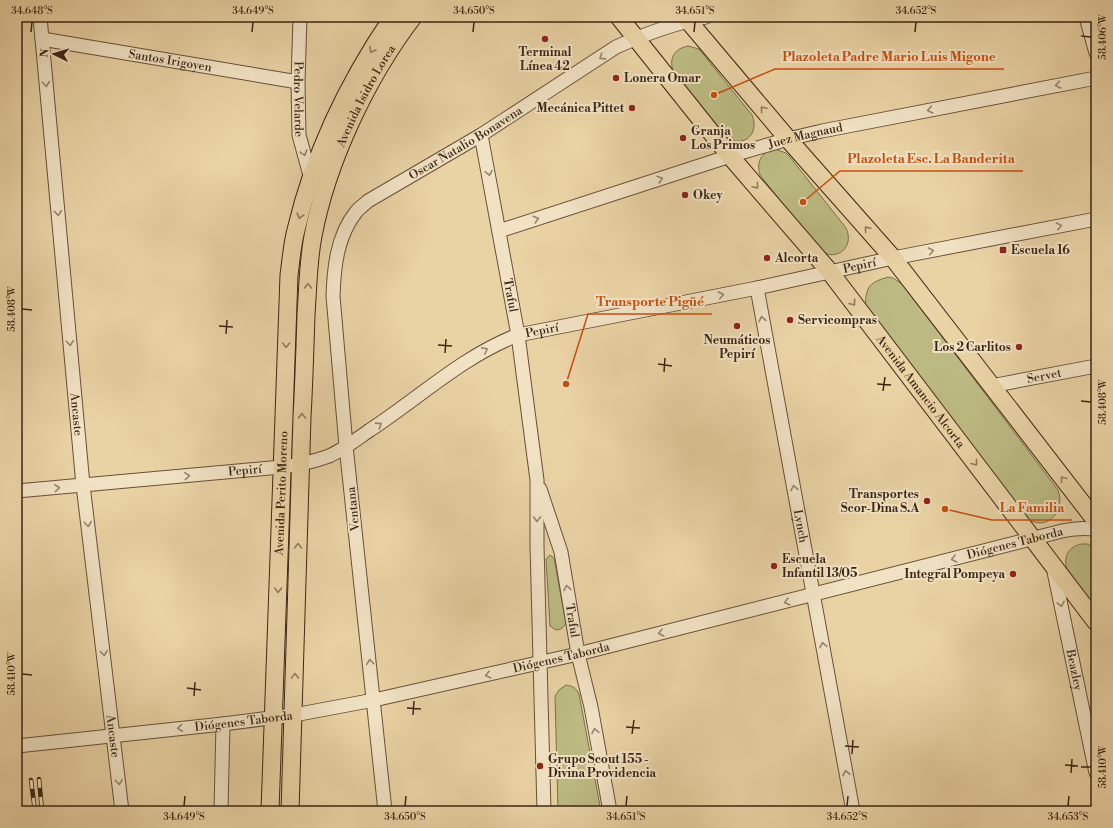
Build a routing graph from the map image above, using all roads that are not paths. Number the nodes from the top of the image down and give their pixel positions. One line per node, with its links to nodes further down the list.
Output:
1 (40, 17): 10 (street, Ancaste)
2 (300, 17): 13 (street, Pedro Velarde)
3 (393, 17): 17 (main road, Avenida Isidro Lorea, one-way to 17)
4 (413, 17): 18 (main road, Avenida Isidro Lorea)
5 (619, 17): 9 (main road, Avenida Amancio Alcorta)
6 (706, 17): 8 (street, Oscar Natalio Bonavena)
7 (1086, 17): 11 (street)
8 (687, 19): 9 (street, Oscar Natalio Bonavena); 15 (main road, one-way to 8)
9 (636, 38): 14 (street, Oscar Natalio Bonavena, one-way to 14); 16 (main road, Avenida Amancio Alcorta)
10 (42, 39): 13 (street, Santos Irigoyen); 32 (street, Ancaste, one-way to 32)
11 (1096, 53)
12 (1096, 78): 15 (street, Juez Magnaud, one-way to 15)
13 (298, 82): 17 (street, Pedro Velarde, one-way to 17)
14 (481, 135): 19 (street, Oscar Natalio Bonavena); 21 (street, Traful, one-way to 21)
15 (788, 139): 16 (street, Juez Magnaud); 22 (main road, one-way to 15)
16 (730, 156): 21 (street, Juez Magnaud, one-way to 16); 23 (main road, Avenida Amancio Alcorta, one-way to 23)
17 (311, 179): 30 (main road, Avenida Perito Moreno, one-way to 30)
18 (328, 180): 29 (main road, Avenida Perito Moreno, one-way to 18)
19 (356, 212): 28 (street, Ventana)
20 (1096, 219): 22 (street, Pepirí, one-way to 20)
21 (499, 231): 25 (street, Traful)
22 (893, 258): 23 (street, Pepirí); 27 (main road)
23 (830, 272): 24 (street, Pepirí); 36 (main road, Avenida Amancio Alcorta, one-way to 36)
24 (757, 288): 25 (street, Pepirí, one-way to 24); 38 (street, Lynch, one-way to 24)
25 (518, 335): 28 (street, Pepirí, one-way to 25); 31 (street, Traful)
26 (1096, 366): 27 (street, Servet)
27 (991, 386): 34 (main road, one-way to 27)
28 (346, 446): 29 (street, Pepirí); 42 (street, Ventana, one-way to 28)
29 (300, 464): 30 (street, Pepirí); 43 (main road, Avenida Perito Moreno, one-way to 29)
30 (282, 467): 32 (street, Pepirí, one-way to 30); 44 (main road, Avenida Perito Moreno, one-way to 44)
31 (537, 480): 40 (street, Traful, one-way to 31); 41 (street, Traful, one-way to 41)
32 (83, 485): 33 (street, Pepirí, one-way to 32); 46 (street, Ancaste, one-way to 46)
33 (17, 491)
34 (1096, 521)
35 (1096, 530): 36 (street, Diógenes Taborda)
36 (1032, 539): 37 (main road, Avenida Amancio Alcorta); 38 (street, Diógenes Taborda, one-way to 38)
37 (1053, 566): 39 (main road, Avenida Amancio Alcorta); 48 (street, Beazley, one-way to 48)
38 (814, 595): 40 (street, Diógenes Taborda, one-way to 40); 56 (street, Lynch, one-way to 38)
39 (1094, 618)
40 (578, 654): 41 (street, Diógenes Taborda); 55 (street, Traful, one-way to 40)
41 (540, 663): 42 (street, Diógenes Taborda, one-way to 42); 54 (street, Traful)
42 (374, 700): 43 (street, Diógenes Taborda); 53 (street, Ventana)
43 (294, 715): 44 (street, Diógenes Taborda); 52 (main road, Avenida Perito Moreno)
44 (274, 717): 45 (street, Diógenes Taborda); 51 (main road, Avenida Perito Moreno)
45 (223, 724): 46 (street, Diógenes Taborda, one-way to 46); 50 (street)
46 (114, 736): 47 (street, Diógenes Taborda); 49 (street, Ancaste, one-way to 49)
47 (17, 746)
48 (1096, 773)
49 (122, 811)
50 (221, 811)
51 (270, 811)
52 (290, 811)
53 (385, 811)
54 (544, 811)
55 (610, 811)
56 (853, 811)

